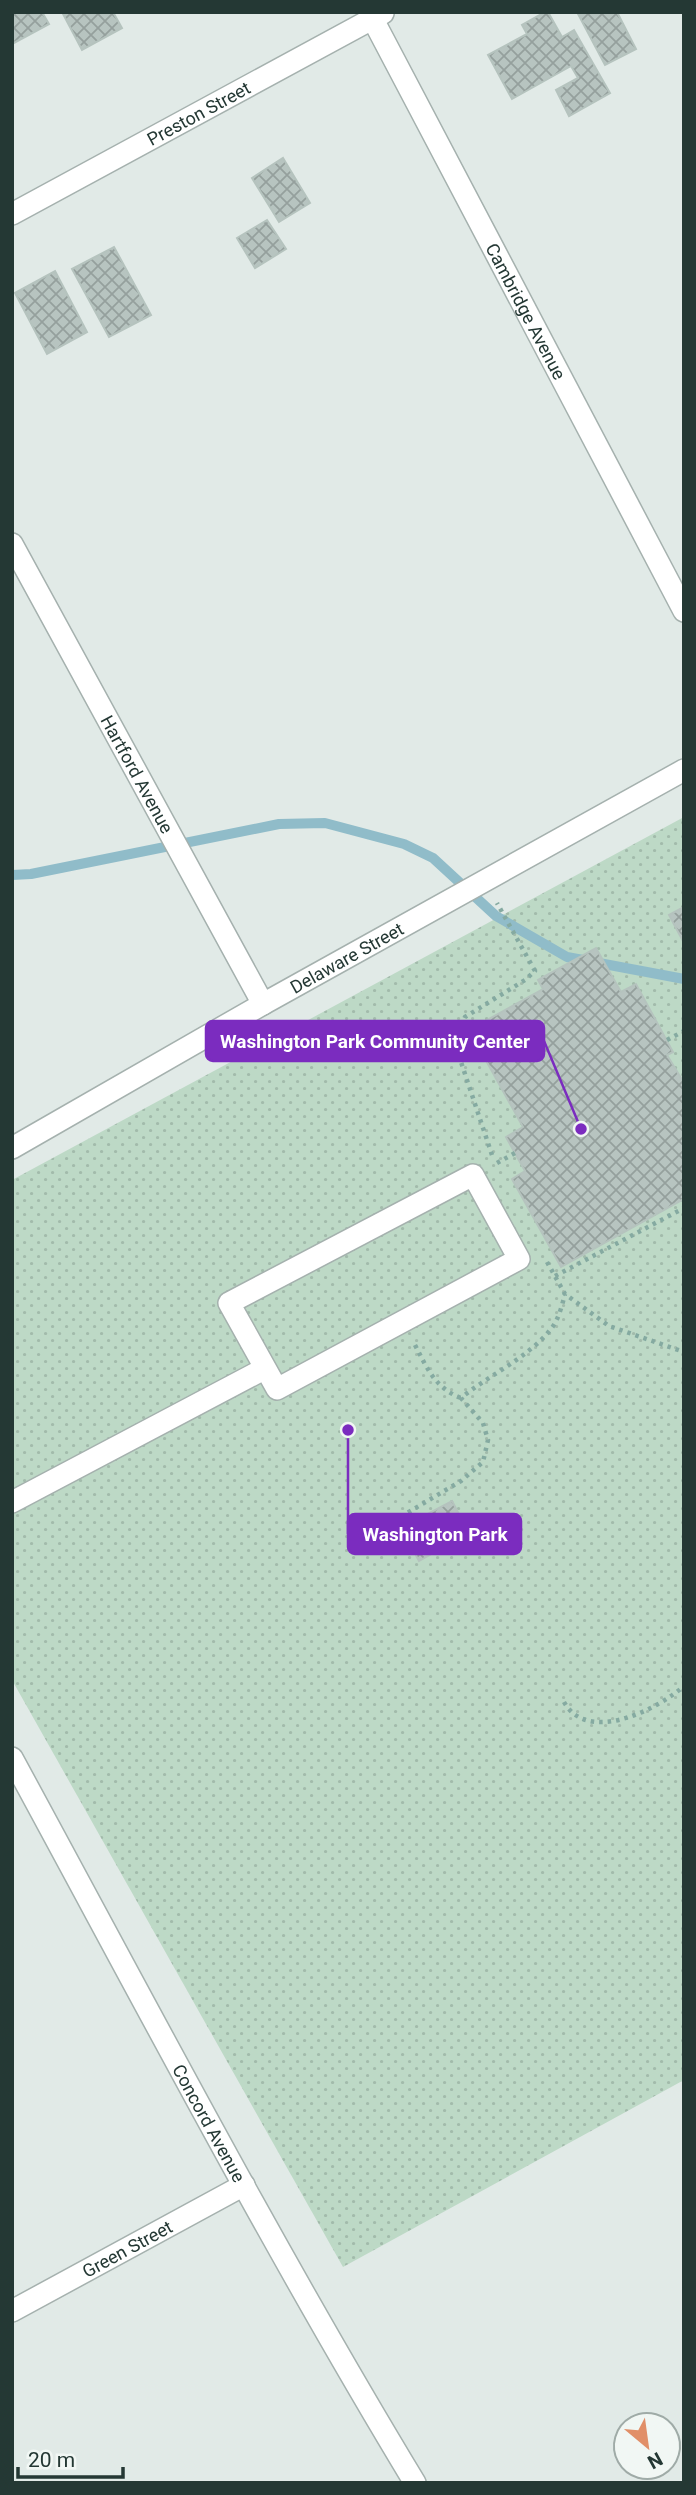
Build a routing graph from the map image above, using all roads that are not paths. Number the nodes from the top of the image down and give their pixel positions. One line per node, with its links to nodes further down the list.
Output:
1 (375, 14): 2 (street, Preston Street); 4 (street, Cambridge Avenue)
2 (12, 215)
3 (12, 544): 6 (street, Hartford Avenue)
4 (684, 611)
5 (684, 770): 6 (street, Delaware Street)
6 (263, 1004): 7 (street, Delaware Street)
7 (12, 1147)
8 (264, 1369): 8 (street); 9 (street)
9 (12, 1502)
10 (12, 1758): 11 (street, Concord Avenue)
11 (244, 2185): 12 (street, Green Street); 13 (street, Concord Avenue)
12 (12, 2311)
13 (415, 2483)

